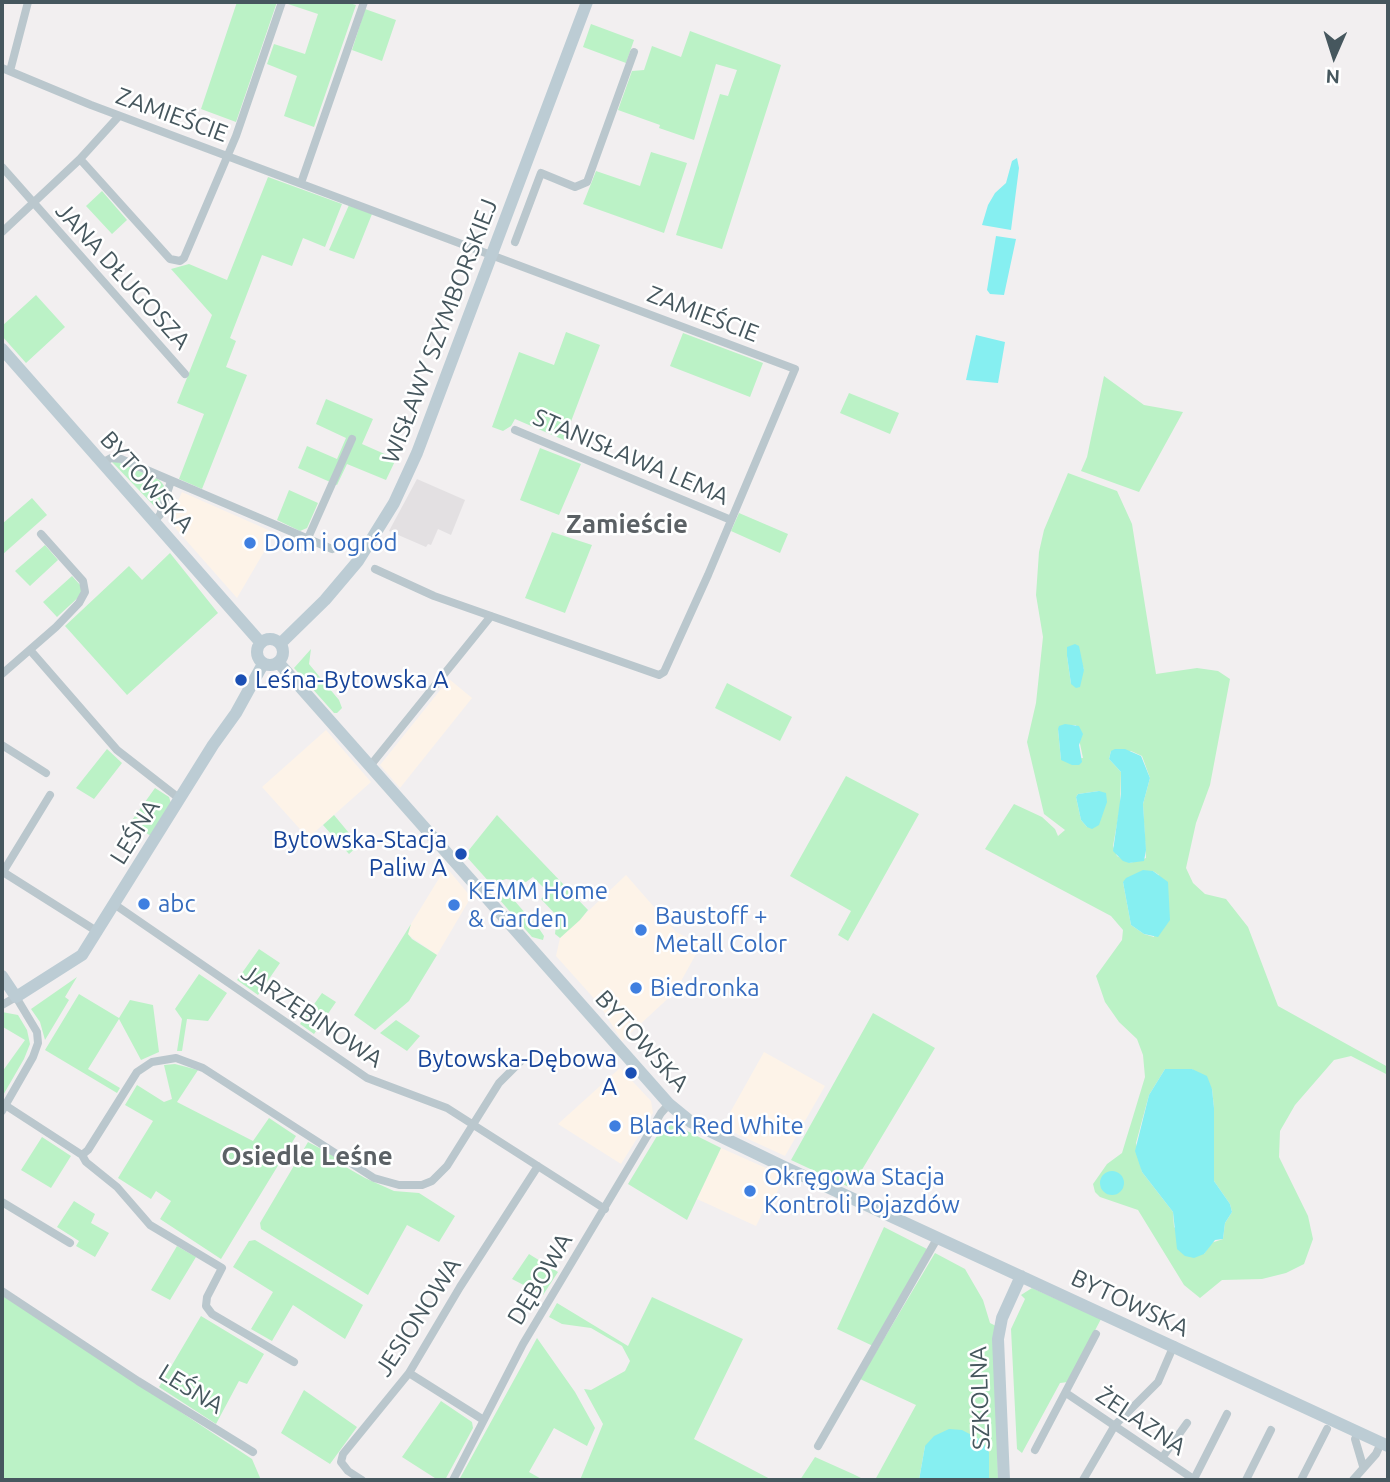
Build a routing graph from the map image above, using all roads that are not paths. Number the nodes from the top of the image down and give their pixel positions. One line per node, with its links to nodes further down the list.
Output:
1 (28, 2): 6 (street)
2 (282, 2): 8 (street)
3 (364, 2): 13 (street)
4 (587, 2): 10 (main road, WISŁAWY SZYMBORSKIEJ)
5 (634, 52): 12 (street)
6 (6, 69): 7 (street, ZAMIEŚCIE)
7 (119, 116): 8 (street, ZAMIEŚCIE); 9 (street)
8 (227, 156): 9 (street); 13 (street, ZAMIEŚCIE)
9 (80, 159): 14 (street)
10 (526, 166): 12 (street); 17 (main road, WISŁAWY SZYMBORSKIEJ)
11 (2, 167): 14 (street, JANA DŁUGOSZA)
12 (541, 173): 16 (street)
13 (301, 183): 17 (street, ZAMIEŚCIE)
14 (33, 204): 15 (street); 19 (street, JANA DŁUGOSZA)
15 (2, 232)
16 (515, 242)
17 (492, 255): 24 (street, ZAMIEŚCIE); 32 (main road, WISŁAWY SZYMBORSKIEJ)
18 (2, 349): 22 (main road, BYTOWSKA)
19 (185, 374)
20 (515, 430): 24 (street, STANISŁAWA LEMA)
21 (352, 439): 27 (street)
22 (102, 463): 23 (street); 25 (main road, BYTOWSKA)
23 (171, 481): 25 (street); 27 (street)
24 (731, 520): 30 (street, ZAMIEŚCIE)
25 (154, 521): 31 (main road, BYTOWSKA)
26 (41, 534): 33 (street)
27 (308, 538): 28 (street)
28 (332, 549)
29 (374, 569): 30 (street, ZAMIEŚCIE)
30 (491, 617): 38 (street)
31 (261, 643): 32 (main road); 35 (main road)
32 (280, 645): 34 (main road)
33 (30, 650): 36 (street); 41 (street)
34 (278, 662): 35 (main road); 38 (main road, BYTOWSKA)
35 (263, 664): 41 (main road, LEŚNA)
36 (2, 674)
37 (2, 745): 39 (street)
38 (370, 766): 48 (main road, BYTOWSKA)
39 (46, 773)
40 (50, 795): 43 (street)
41 (180, 799): 42 (main road, LEŚNA)
42 (114, 904): 43 (main road, LEŚNA); 50 (street, JARZĘBINOWA)
43 (98, 932): 45 (main road, LEŚNA)
44 (2, 976): 45 (main road)
45 (16, 997): 46 (street, LEŚNA); 49 (street)
46 (2, 1005)
47 (521, 1061): 50 (street)
48 (669, 1104): 54 (street, DĘBOWA); 55 (main road, BYTOWSKA)
49 (4, 1108): 51 (street)
50 (473, 1124): 51 (street); 52 (street, JARZĘBINOWA)
51 (82, 1155): 61 (street)
52 (538, 1166): 54 (street, JARZĘBINOWA); 62 (street, JESIONOWA)
53 (2, 1202): 56 (street)
54 (605, 1209): 65 (street, DĘBOWA)
55 (938, 1237): 57 (main road, BYTOWSKA); 72 (street)
56 (70, 1243)
57 (1021, 1276): 60 (main road, BYTOWSKA); 80 (main road, SZKOLNA)
58 (2, 1291): 74 (street, LEŚNA)
59 (1096, 1334): 63 (street)
60 (1174, 1345): 67 (street); 70 (main road, BYTOWSKA)
61 (294, 1363)
62 (408, 1373): 65 (street); 78 (street, JESIONOWA)
63 (1066, 1393): 67 (street, ŻELAZNA); 73 (street)
64 (1227, 1414): 77 (street)
65 (482, 1419): 79 (street, DĘBOWA)
66 (1187, 1423): 75 (street)
67 (1115, 1425): 75 (street, ŻELAZNA); 81 (street)
68 (1327, 1429): 84 (street)
69 (1271, 1430): 83 (street)
70 (1359, 1432): 71 (main road, BYTOWSKA); 76 (street)
71 (1385, 1444): 76 (street)
72 (818, 1446)
73 (1035, 1450)
74 (253, 1452)
75 (1162, 1458): 77 (street, ŻELAZNA)
76 (1363, 1466): 85 (street)
77 (1192, 1478): 82 (street)
78 (362, 1480)
79 (453, 1480)
80 (1004, 1480)
81 (1083, 1480)
82 (1179, 1480)
83 (1246, 1480)
84 (1301, 1480)
85 (1353, 1480)

